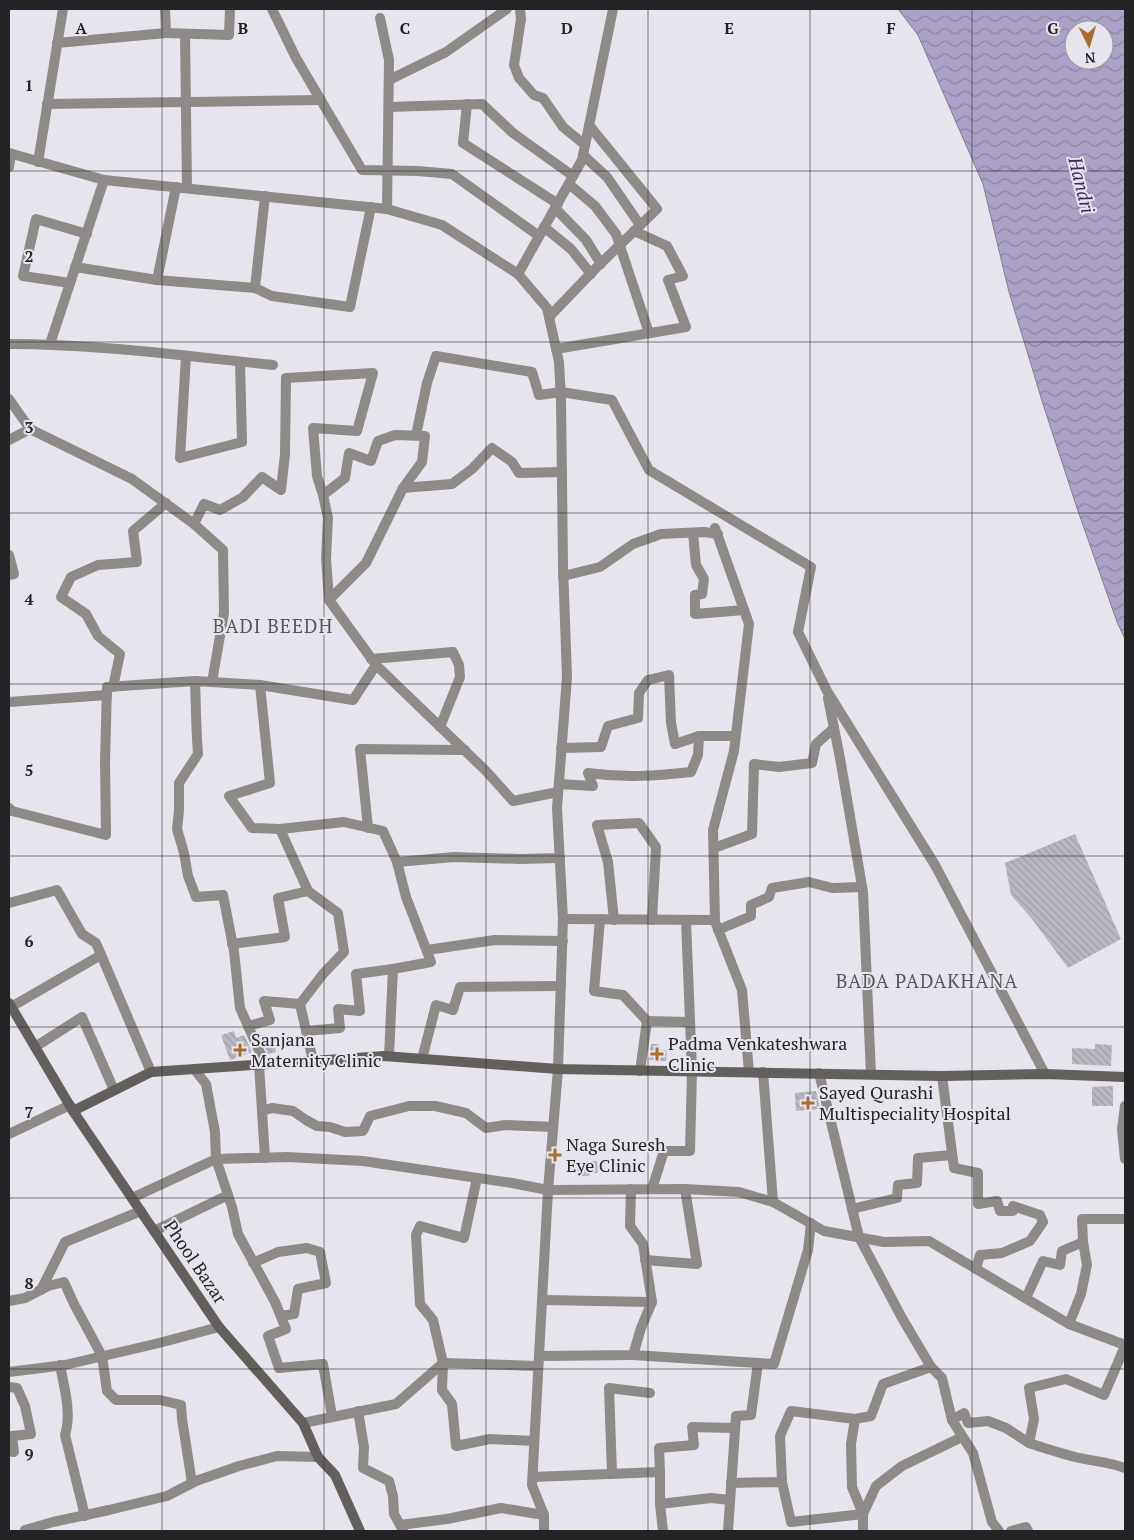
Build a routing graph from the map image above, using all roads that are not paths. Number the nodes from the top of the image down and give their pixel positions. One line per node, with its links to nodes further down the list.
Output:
1 (63, 9): 11 (street)
2 (165, 9): 9 (street)
3 (230, 9): 10 (street)
4 (272, 9): 13 (street)
5 (507, 9): 12 (street)
6 (520, 9): 19 (street)
7 (613, 9): 18 (street)
8 (380, 18): 12 (street)
9 (166, 33): 10 (street); 11 (street)
10 (185, 34): 14 (street)
11 (58, 43): 15 (street)
12 (389, 80): 17 (street)
13 (321, 100): 14 (street); 23 (street)
14 (186, 102): 15 (street); 26 (street)
15 (47, 104): 21 (street)
16 (467, 104): 17 (street); 25 (street); 28 (street)
17 (389, 107): 23 (street)
18 (589, 125): 19 (street); 31 (street)
19 (584, 150): 25 (street); 31 (street)
20 (10, 154): 21 (street); 22 (street)
21 (38, 162): 24 (street)
22 (9, 167)
23 (388, 171): 30 (street); 32 (street)
24 (104, 180): 26 (street); 33 (street)
25 (571, 180): 28 (street); 34 (street)
26 (182, 188): 27 (street); 39 (street)
27 (265, 196): 29 (street); 41 (street)
28 (556, 206): 32 (street); 35 (street)
29 (371, 207): 30 (street); 41 (street)
30 (387, 208): 37 (street)
31 (637, 228): 34 (street); 43 (street)
32 (542, 232): 37 (street); 38 (street)
33 (87, 234): 36 (street); 40 (street)
34 (620, 245): 35 (street); 43 (street)
35 (601, 264): 38 (street)
36 (75, 267): 39 (street); 40 (street)
37 (518, 274): 42 (street)
38 (590, 274): 42 (street)
39 (157, 280): 41 (street)
40 (70, 283): 45 (street)
41 (255, 288)
42 (549, 317): 46 (street)
43 (649, 333): 46 (street)
44 (9, 344): 45 (street)
45 (50, 344): 47 (street)
46 (556, 349): 50 (street)
47 (186, 356): 48 (street); 48 (street)
48 (240, 362): 49 (street)
49 (273, 365)
50 (561, 392): 53 (street); 55 (street); 70 (street)
51 (9, 399): 52 (street)
52 (30, 429): 54 (street); 58 (street)
53 (416, 436): 56 (street); 57 (street)
54 (9, 440)
55 (562, 472): 56 (street); 63 (street)
56 (403, 488): 64 (street)
57 (323, 495): 59 (street); 64 (street)
58 (166, 503): 59 (street); 71 (street)
59 (194, 524): 68 (street)
60 (693, 533): 63 (street); 65 (street); 65 (street)
61 (9, 555): 62 (street)
62 (9, 575)
63 (563, 576): 77 (street)
64 (329, 600): 66 (street)
65 (744, 610): 76 (street)
66 (373, 662): 69 (street); 73 (street); 73 (street)
67 (195, 681): 68 (street); 71 (street); 96 (street)
68 (212, 682): 69 (street)
69 (260, 685): 82 (street)
70 (827, 690): 74 (street); 121 (street)
71 (110, 691): 72 (street); 80 (street)
72 (9, 702)
73 (440, 727): 78 (street)
74 (834, 728): 83 (street); 86 (street)
75 (699, 736): 76 (street); 77 (street); 79 (street)
76 (736, 736): 83 (street)
77 (561, 748): 79 (street)
78 (464, 750): 79 (street); 81 (street)
79 (558, 788): 84 (street)
80 (9, 808)
81 (368, 828): 82 (street); 85 (street)
82 (280, 829): 87 (street)
83 (714, 848): 94 (street)
84 (560, 858): 85 (street); 89 (street)
85 (397, 862): 97 (street)
86 (862, 886): 94 (street); 120 (street)
87 (308, 891): 96 (street); 101 (street)
88 (9, 903): 98 (street)
89 (563, 919): 90 (street); 95 (street)
90 (600, 920): 91 (street); 103 (street)
91 (614, 920): 92 (street); 92 (street)
92 (652, 920): 93 (street)
93 (686, 920): 94 (street); 104 (street)
94 (717, 925): 117 (street)
95 (563, 941): 97 (street); 100 (street)
96 (232, 944): 105 (street)
97 (427, 950): 99 (street)
98 (101, 955): 102 (street); 116 (street)
99 (393, 969): 106 (street); 108 (street)
100 (561, 986): 109 (street); 113 (street)
101 (300, 1004): 105 (street); 106 (street)
102 (10, 1005): 107 (street, Phool Bazar)
103 (647, 1021): 104 (street); 114 (street)
104 (690, 1022): 115 (street)
105 (248, 1026): 111 (street)
106 (306, 1031): 110 (street)
107 (35, 1047): 124 (street); 126 (street, Phool Bazar)
108 (389, 1056): 109 (street); 110 (street)
109 (422, 1059): 113 (street)
110 (313, 1061): 111 (street)
111 (262, 1064): 112 (street); 127 (street)
112 (194, 1069): 116 (street); 132 (street)
113 (558, 1069): 114 (street); 128 (street)
114 (640, 1070): 115 (street)
115 (692, 1071): 117 (street); 136 (street)
116 (151, 1072): 124 (street)
117 (749, 1072): 118 (street)
118 (763, 1072): 119 (street); 141 (street)
119 (819, 1073): 120 (street); 142 (street)
120 (872, 1074): 122 (street)
121 (1045, 1074): 122 (street); 123 (street)
122 (942, 1076): 130 (street)
123 (1125, 1077)
124 (114, 1090): 126 (street)
125 (1125, 1106): 133 (street)
126 (71, 1108): 129 (street); 140 (street, Phool Bazar)
127 (262, 1111): 128 (street); 131 (street)
128 (553, 1127): 138 (street)
129 (9, 1134)
130 (952, 1155): 142 (street); 151 (street)
131 (265, 1158): 132 (street); 134 (street)
132 (216, 1159): 139 (street); 140 (street)
133 (1125, 1159)
134 (477, 1178): 138 (street); 164 (street)
135 (631, 1189): 136 (street); 138 (street); 149 (street)
136 (652, 1189): 137 (street)
137 (685, 1189): 141 (street); 149 (street)
138 (548, 1190): 154 (street)
139 (228, 1195): 146 (street); 150 (street)
140 (132, 1198): 143 (street, Phool Bazar)
141 (774, 1202): 145 (street)
142 (852, 1209): 147 (street)
143 (141, 1211): 146 (street, Phool Bazar); 152 (street)
144 (1125, 1219): 148 (street)
145 (811, 1223): 147 (street); 165 (street)
146 (154, 1231): 159 (street, Phool Bazar)
147 (859, 1237): 151 (street); 167 (street)
148 (1083, 1242): 153 (street); 158 (street)
149 (645, 1260): 156 (street)
150 (253, 1263): 157 (street); 157 (street)
151 (976, 1269): 153 (street)
152 (41, 1290): 155 (street); 162 (street)
153 (1026, 1298): 158 (street)
154 (542, 1300): 156 (street); 163 (street)
155 (9, 1301)
156 (652, 1302): 161 (street)
157 (281, 1316): 172 (street)
158 (1069, 1324): 160 (street)
159 (219, 1327): 162 (street); 175 (street, Phool Bazar)
160 (1125, 1345): 179 (street)
161 (633, 1355): 163 (street); 165 (street)
162 (102, 1356): 166 (street); 187 (street)
163 (538, 1361): 164 (street); 178 (street)
164 (443, 1363): 171 (street); 178 (street)
165 (758, 1363): 176 (street)
166 (60, 1366): 168 (street); 193 (street)
167 (931, 1367): 173 (street); 174 (street)
168 (9, 1372)
169 (9, 1387): 180 (street)
170 (650, 1393): 184 (street)
171 (358, 1411): 172 (street); 194 (street)
172 (332, 1416): 175 (street)
173 (855, 1419): 186 (street); 191 (street)
174 (952, 1420): 177 (street); 179 (street)
175 (303, 1423): 181 (street, Phool Bazar)
176 (736, 1428): 183 (street); 188 (street)
177 (962, 1437): 191 (street); 201 (street)
178 (534, 1441): 185 (street)
179 (1029, 1443): 182 (street)
180 (9, 1451)
181 (318, 1457): 187 (street); 196 (street, Phool Bazar)
182 (1125, 1468)
183 (660, 1472): 184 (street); 190 (street)
184 (612, 1474): 185 (street)
185 (533, 1476): 192 (street)
186 (782, 1482): 188 (street); 191 (street)
187 (192, 1483): 193 (street)
188 (732, 1483): 189 (street)
189 (730, 1500): 190 (street); 199 (street)
190 (660, 1504): 198 (street)
191 (863, 1514): 200 (street)
192 (544, 1515): 194 (street); 197 (street)
193 (85, 1516): 195 (street)
194 (402, 1528)
195 (23, 1531)
196 (360, 1531)
197 (544, 1531)
198 (662, 1531)
199 (728, 1531)
200 (863, 1531)
201 (999, 1531)
202 (1011, 1531): 203 (street)
203 (1028, 1531)

